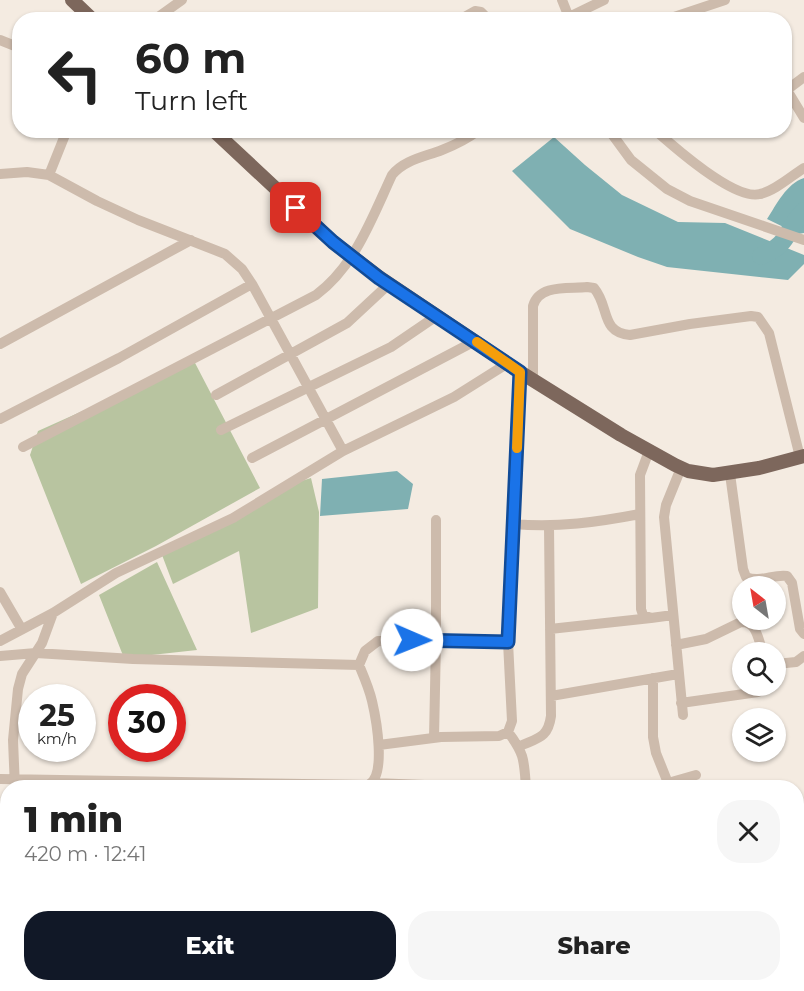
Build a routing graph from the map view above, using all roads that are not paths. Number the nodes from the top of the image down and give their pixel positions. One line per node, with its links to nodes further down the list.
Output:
1 (72, 0): 5 (main road)
2 (182, 0): 6 (street)
3 (604, 0): 7 (street)
4 (725, 0): 8 (street)
5 (85, 12)
6 (165, 12)
7 (581, 12)
8 (689, 12)
9 (792, 98): 10 (street)
10 (804, 118)
11 (64, 138): 18 (street)
12 (221, 138): 21 (main road)
13 (466, 138): 21 (street)
14 (615, 138): 20 (street)
15 (664, 138): 16 (street)
16 (804, 168)
17 (0, 174): 18 (street)
18 (49, 175): 19 (street)
19 (191, 240): 22 (street); 27 (street)
20 (804, 240)
21 (352, 258): 23 (main road); 25 (street)
22 (252, 284): 25 (street); 34 (street)
23 (388, 284): 24 (main road); 28 (street)
24 (438, 315): 26 (main road); 32 (street)
25 (270, 319): 28 (street); 37 (street)
26 (475, 341): 29 (main road); 35 (street)
27 (0, 344)
28 (289, 354): 32 (street); 33 (street)
29 (508, 363): 30 (main road); 38 (street)
30 (520, 372): 31 (main road); 46 (street)
31 (533, 380): 39 (main road); 40 (street)
32 (308, 389): 35 (street); 36 (street)
33 (216, 395)
34 (0, 418)
35 (326, 421): 38 (street); 41 (street)
36 (221, 430)
37 (23, 447)
38 (343, 451): 49 (street)
39 (649, 451): 42 (main road); 44 (street)
40 (802, 456): 43 (main road)
41 (252, 458)
42 (681, 468): 43 (main road); 50 (street)
43 (730, 474): 54 (street)
44 (640, 514): 47 (street); 51 (street)
45 (436, 520): 56 (street)
46 (514, 524): 47 (street); 57 (street)
47 (549, 526): 53 (street)
48 (0, 592): 52 (street)
49 (52, 613): 52 (street); 60 (street)
50 (673, 615): 51 (street); 59 (street)
51 (651, 618): 53 (street)
52 (21, 628): 55 (street)
53 (550, 629): 67 (street)
54 (804, 634)
55 (0, 641)
56 (436, 641): 57 (street); 64 (street); 72 (street)
57 (508, 642): 71 (street)
58 (760, 642): 59 (street)
59 (676, 645): 65 (street)
60 (36, 653): 61 (street); 64 (street); 76 (street)
61 (0, 656)
62 (804, 656): 63 (street)
63 (786, 663)
64 (359, 665): 73 (street)
65 (678, 674): 66 (street); 69 (street)
66 (653, 678): 67 (street); 79 (street)
67 (551, 696): 74 (street)
68 (732, 696): 69 (street)
69 (681, 703): 70 (street)
70 (682, 715)
71 (508, 732): 72 (street); 74 (street)
72 (434, 738): 73 (street)
73 (379, 745): 77 (street)
74 (520, 746): 78 (street)
75 (696, 775): 80 (street)
76 (15, 780)
77 (376, 780)
78 (525, 780)
79 (662, 780)
80 (680, 780)

